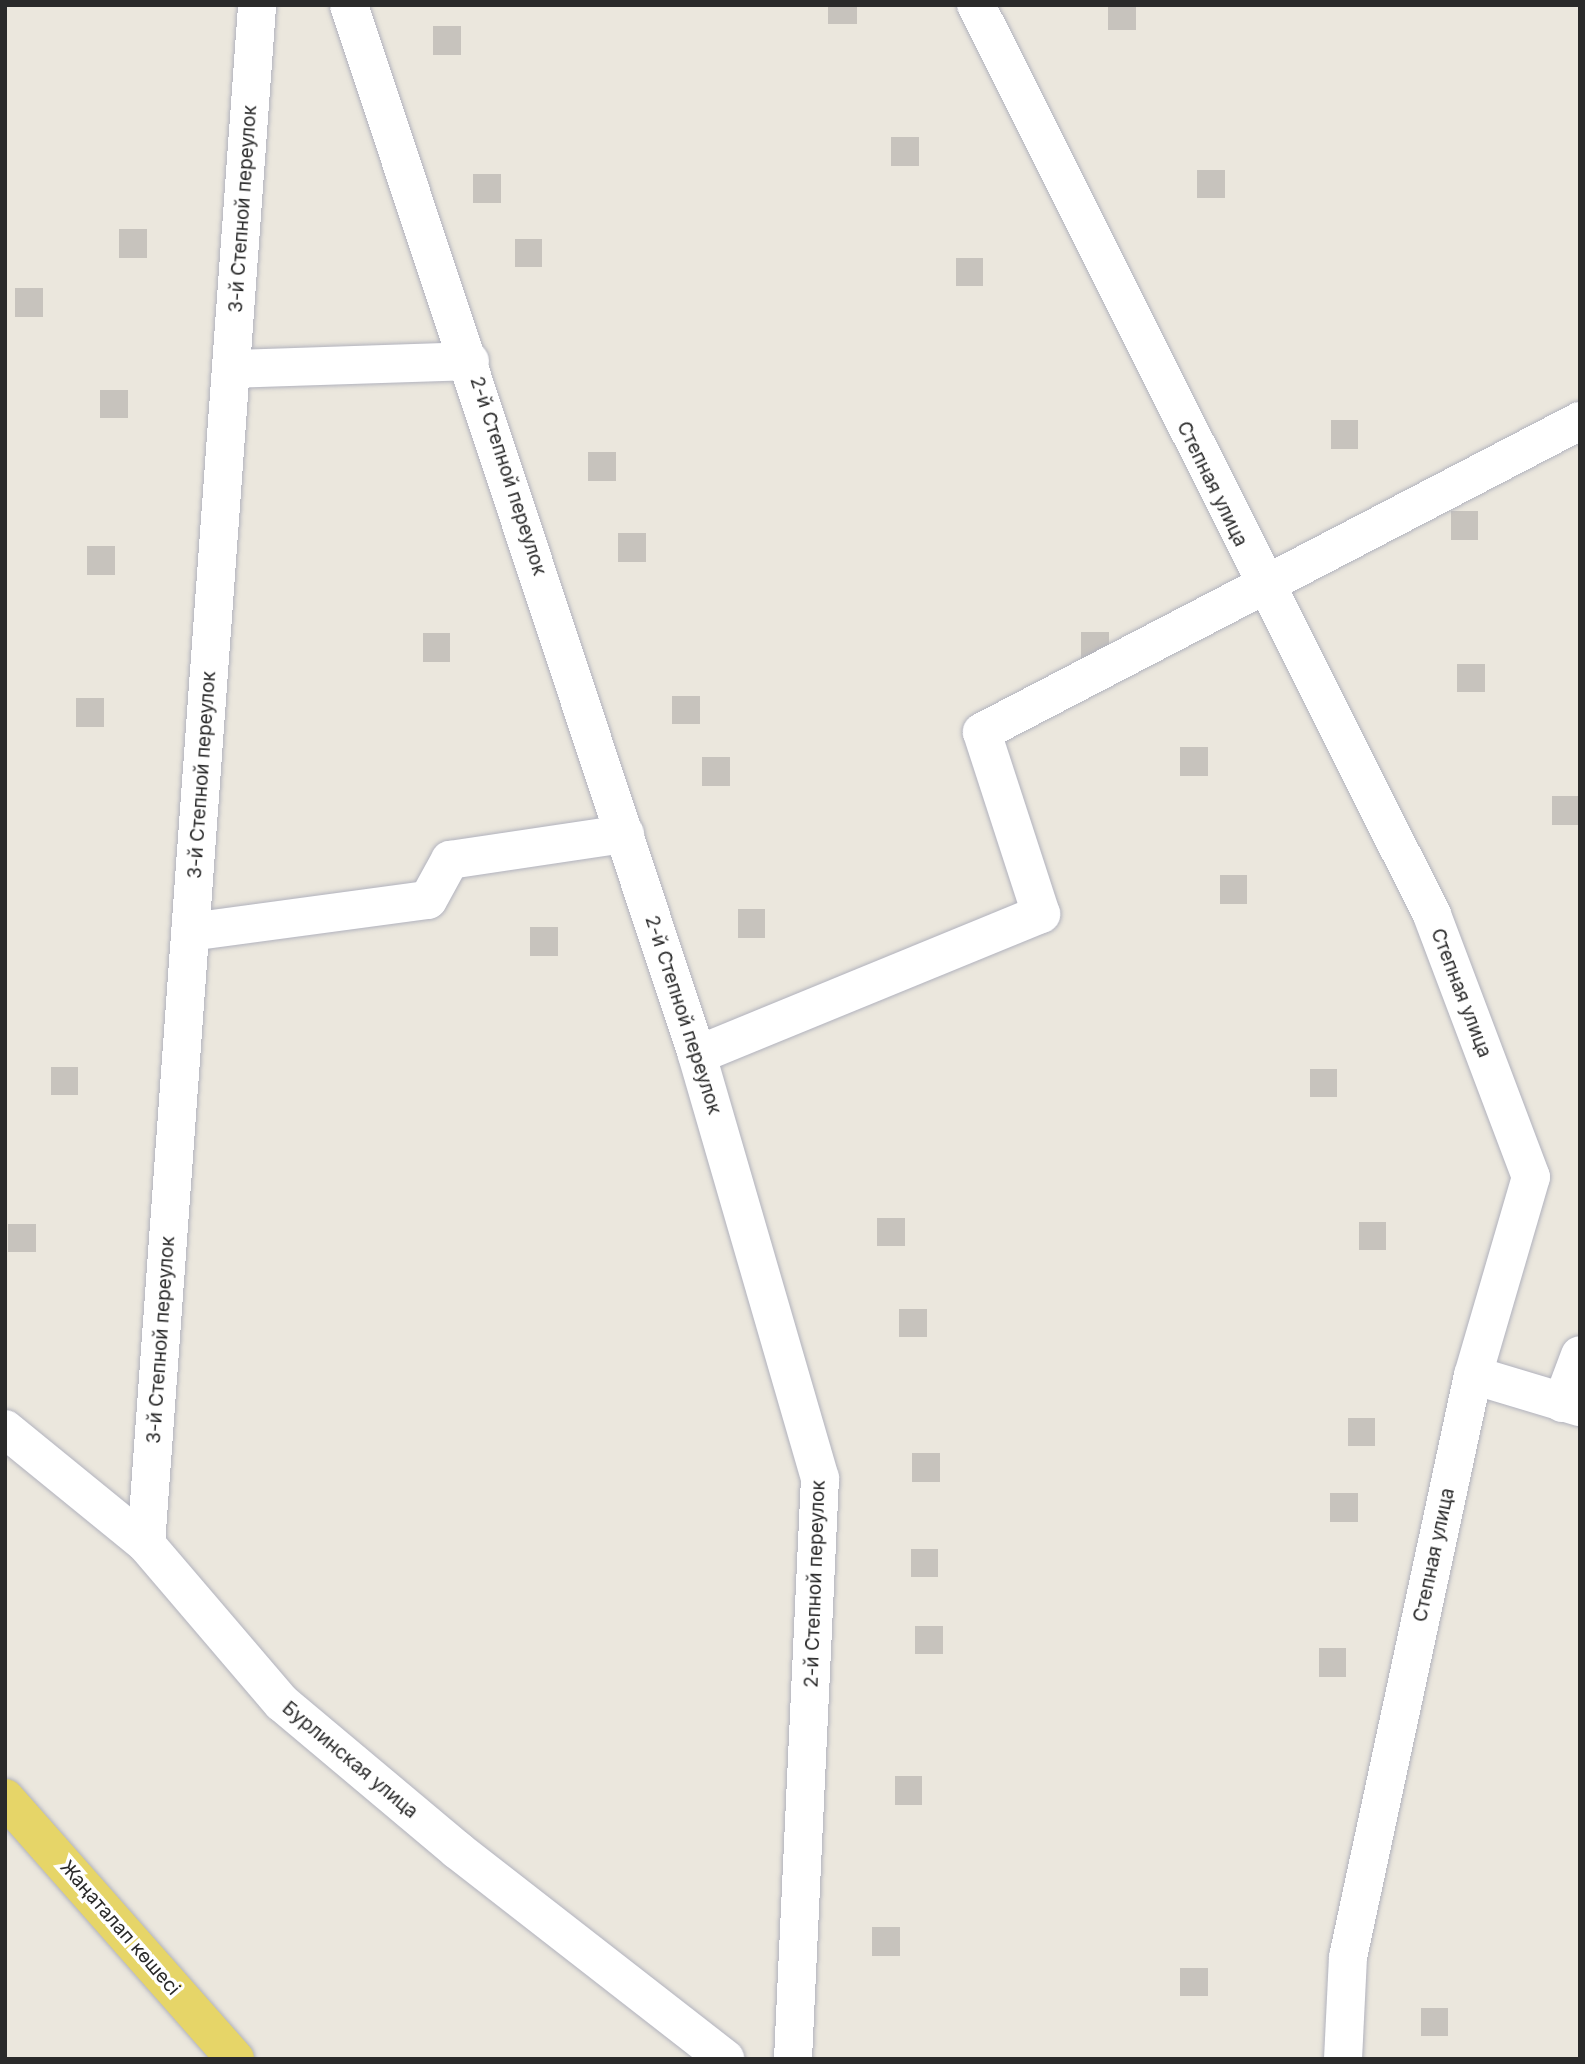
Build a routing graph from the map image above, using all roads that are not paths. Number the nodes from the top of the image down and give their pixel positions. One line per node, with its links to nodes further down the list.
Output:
1 (257, 5): 5 (street, 3-й Степной переулок)
2 (349, 5): 4 (street, 2-й Степной переулок)
3 (976, 5): 7 (street, Степная улица)
4 (470, 361): 5 (street); 8 (street, 2-й Степной переулок)
5 (232, 369): 9 (street, 3-й Степной переулок)
6 (1580, 421): 7 (street)
7 (1263, 589): 10 (street); 12 (street, Степная улица)
8 (625, 834): 9 (street); 10 (street, 2-й Степной переулок)
9 (190, 932): 15 (street, 3-й Степной переулок)
10 (697, 1055): 19 (street, 2-й Степной переулок)
11 (1580, 1355): 13 (street)
12 (1473, 1375): 13 (street); 20 (street, Степная улица)
13 (1571, 1405)
14 (5, 1429): 15 (street, Бурлинская улица)
15 (146, 1544): 18 (street, Бурлинская улица)
16 (5, 1798): 17 (main road, Жаңаталап көшесі)
17 (235, 2059)
18 (726, 2059)
19 (793, 2059)
20 (1343, 2059)

